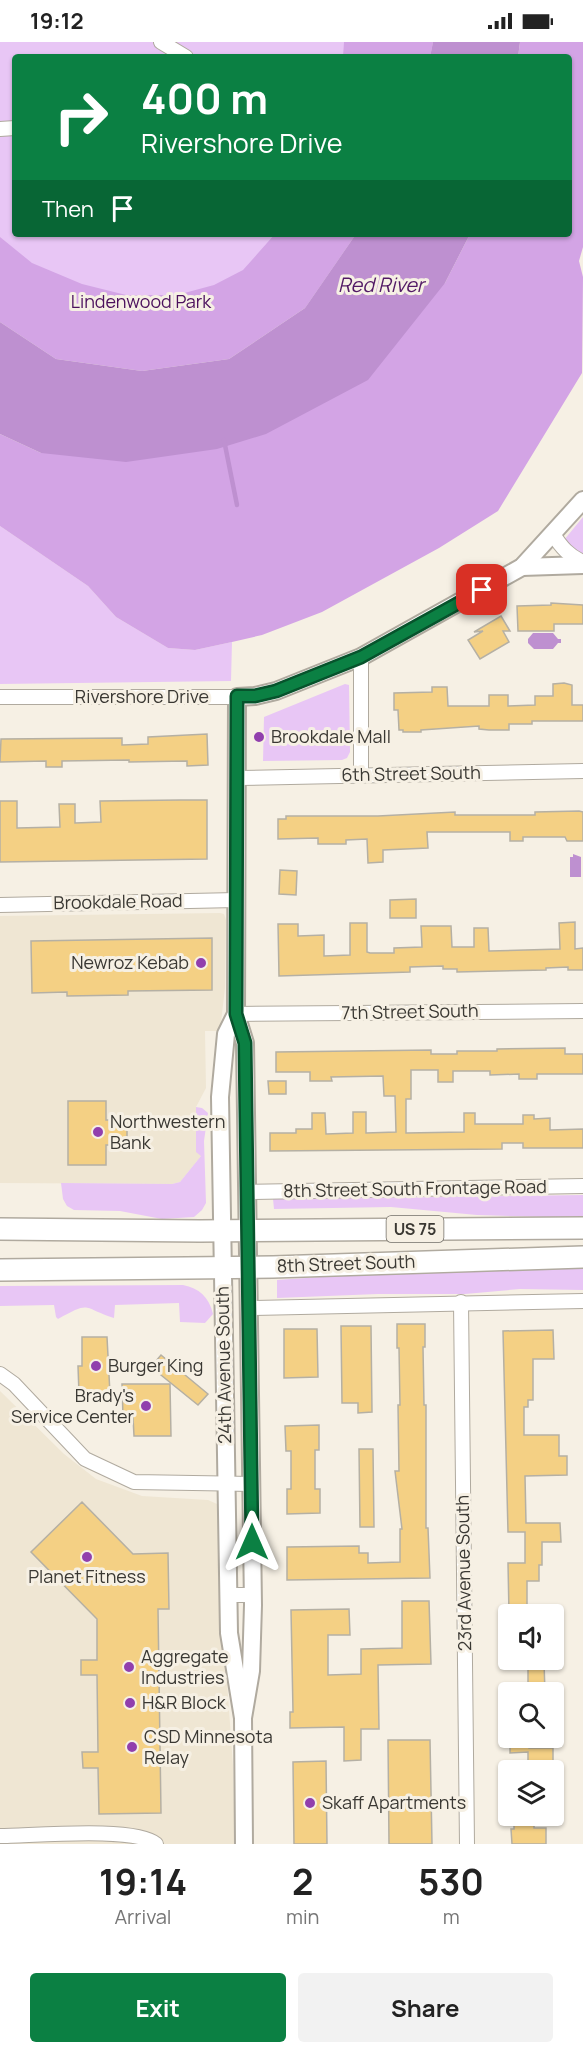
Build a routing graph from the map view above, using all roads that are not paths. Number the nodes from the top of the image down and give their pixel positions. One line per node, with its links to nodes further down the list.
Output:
1 (161, 42): 2 (street)
2 (181, 54)
3 (583, 500): 4 (street, Rivershore Drive)
4 (553, 534): 5 (street); 6 (street, Rivershore Drive)
5 (583, 564): 6 (street)
6 (522, 567): 7 (street, Rivershore Drive)
7 (361, 657): 8 (street, Rivershore Drive); 11 (street)
8 (237, 696): 9 (street, Rivershore Drive); 12 (street, 24th Avenue South)
9 (0, 697)
10 (583, 771): 11 (street, 6th Street South)
11 (361, 775): 12 (street, 6th Street South)
12 (238, 778): 13 (street, 24th Avenue South)
13 (237, 900): 14 (street, Brookdale Road); 16 (street, 24th Avenue South)
14 (0, 905)
15 (583, 1011): 16 (street, 7th Street South)
16 (236, 1014): 18 (street, 24th Avenue South); 21 (street, 24th Avenue South)
17 (583, 1186): 18 (street, 8th Street South Frontage Road)
18 (247, 1192): 22 (street, 24th Avenue South)
19 (583, 1228): 22 (main road, 8th Street South / US 75)
20 (0, 1229): 21 (main road, 8th Street South / US 75)
21 (222, 1230): 22 (main road, 8th Street South / US 75); 24 (street, 24th Avenue South)
22 (247, 1230): 25 (street, 24th Avenue South)
23 (583, 1257): 25 (main road, 8th Street South / US 75)
24 (223, 1266): 25 (main road, 8th Street South / US 75); 26 (main road, 8th Street South / US 75); 31 (street, 24th Avenue South)
25 (248, 1267): 29 (street, 24th Avenue South)
26 (0, 1270)
27 (583, 1301): 28 (street)
28 (461, 1302): 29 (street); 39 (street, 23rd Avenue South)
29 (249, 1308): 32 (street, 24th Avenue South)
30 (0, 1374): 31 (street)
31 (226, 1484): 32 (street); 33 (street, 24th Avenue South)
32 (252, 1484): 34 (street, 24th Avenue South)
33 (228, 1595): 34 (street); 35 (street, 24th Avenue South)
34 (253, 1595): 35 (street, 24th Avenue South)
35 (243, 1718): 38 (street, 24th Avenue South)
36 (0, 1836): 37 (street)
37 (156, 1844)
38 (244, 1844)
39 (467, 1844)

